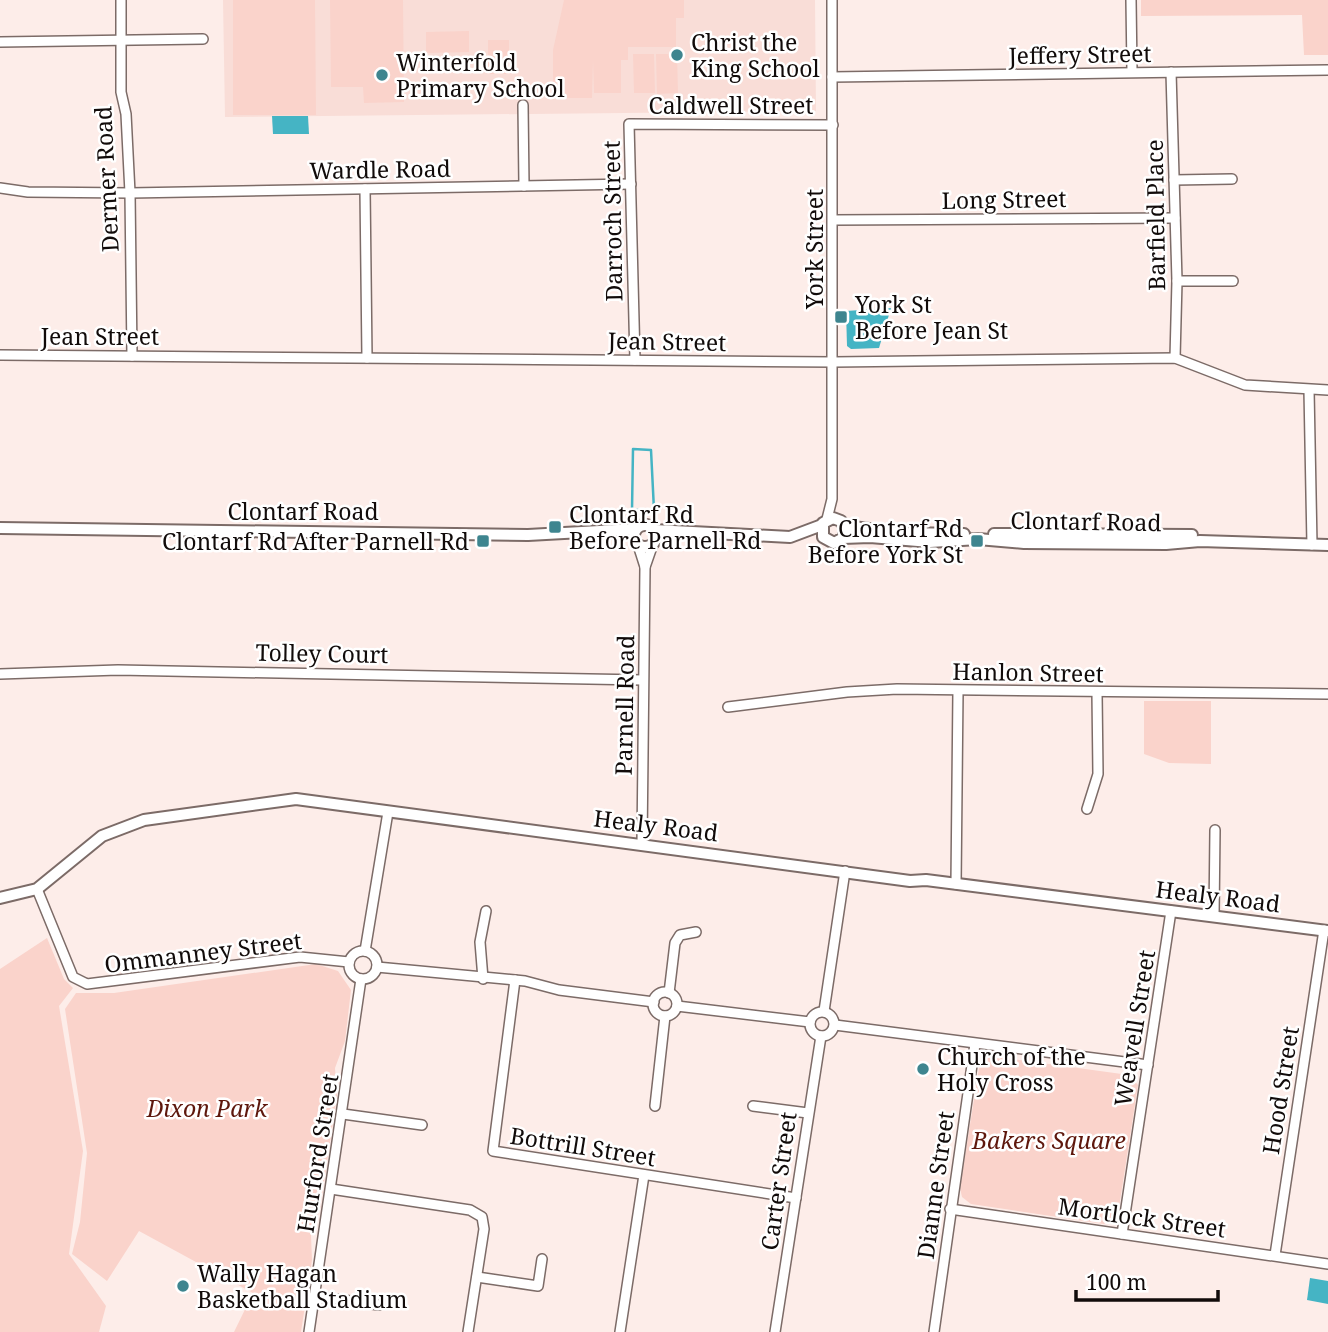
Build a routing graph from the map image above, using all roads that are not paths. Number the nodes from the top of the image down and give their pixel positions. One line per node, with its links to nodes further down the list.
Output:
1 (121, 0): 5 (street, Dermer Road)
2 (832, 0): 10 (street, York Street)
3 (1131, 0): 8 (street)
4 (203, 39): 5 (street)
5 (122, 40): 6 (street); 20 (street, Dermer Road)
6 (0, 42)
7 (1328, 70): 9 (street, Jeffery Street)
8 (1132, 71): 9 (street, Jeffery Street); 10 (street, Jeffery Street)
9 (1171, 72): 15 (street, Barfield Place)
10 (832, 77): 13 (street, York Street)
11 (523, 105): 17 (street)
12 (629, 124): 13 (street, Caldwell Street); 16 (street, Darroch Street)
13 (833, 125): 22 (street, York Street)
14 (1232, 179): 15 (street)
15 (1174, 180): 21 (street, Barfield Place)
16 (631, 184): 17 (street, Wardle Road); 29 (street, Darroch Street)
17 (524, 186): 19 (street, Wardle Road)
18 (0, 188): 20 (street, Wardle Road)
19 (365, 189): 20 (street, Wardle Road); 27 (street)
20 (130, 193): 26 (street, Dermer Road)
21 (1175, 218): 22 (street, Long Street); 23 (street, Barfield Place)
22 (833, 220): 30 (street, York Street)
23 (1177, 281): 24 (street); 28 (street, Barfield Place)
24 (1233, 281)
25 (0, 355): 26 (street, Jean Street)
26 (132, 356): 27 (street, Jean Street)
27 (367, 358): 29 (street, Jean Street)
28 (1175, 358): 30 (street, Jean Street); 31 (street, Jean Street)
29 (635, 360): 30 (street, Jean Street)
30 (834, 362): 33 (street, York Street)
31 (1308, 390): 32 (street, Jean Street); 41 (street)
32 (1328, 390)
33 (832, 499): 34 (street, York Street); 35 (street, York Street)
34 (843, 523): 35 (street, Clontarf Road); 39 (street); 41 (street, Clontarf Road)
35 (824, 527): 39 (street, Clontarf Road); 40 (street)
36 (0, 528): 38 (street, Clontarf Road)
37 (636, 529): 38 (street, Clontarf Road); 40 (street, Clontarf Road); 42 (street)
38 (606, 533): 42 (street, Clontarf Road)
39 (843, 538): 41 (street, Clontarf Road)
40 (654, 539): 42 (street, Clontarf Road); 44 (street, Parnell Road)
41 (1311, 542): 43 (street, Clontarf Road)
42 (636, 543): 44 (street, Parnell Road)
43 (1328, 543)
44 (645, 567): 46 (street, Parnell Road)
45 (0, 674): 46 (street, Tolley Court)
46 (643, 680): 54 (street, Parnell Road)
47 (958, 691): 48 (street, Hanlon Street); 50 (street, Hanlon Street); 56 (street)
48 (1097, 693): 49 (street, Hanlon Street); 51 (street)
49 (1328, 694)
50 (728, 707)
51 (1087, 809)
52 (387, 812): 54 (street, Healy Road); 57 (street, Healy Road); 64 (street)
53 (1215, 830): 61 (street)
54 (642, 845): 55 (street, Healy Road)
55 (845, 871): 56 (street, Healy Road); 73 (street)
56 (956, 884): 60 (street, Healy Road)
57 (37, 889): 58 (street, Healy Road); 65 (street, Ommanney Street)
58 (0, 898)
59 (486, 911): 68 (street)
60 (1171, 911): 61 (street, Healy Road); 79 (street, Weavell Street)
61 (1214, 916): 62 (street, Healy Road)
62 (1326, 930): 90 (street, Hood Street)
63 (696, 932): 70 (street)
64 (365, 951): 65 (street); 66 (street)
65 (349, 962): 67 (street)
66 (377, 967): 67 (street); 68 (street)
67 (361, 979): 83 (street, Hurford Street)
68 (483, 979): 69 (street)
69 (515, 980): 71 (street); 85 (street, Bottrill Street)
70 (669, 993): 71 (street); 72 (street)
71 (653, 1002): 74 (street)
72 (677, 1006): 74 (street); 75 (street)
73 (824, 1011): 75 (street); 76 (street)
74 (665, 1016): 80 (street)
75 (810, 1022): 77 (street)
76 (835, 1025): 77 (street); 78 (street)
77 (821, 1036): 82 (street, Carter Street)
78 (975, 1044): 79 (street); 88 (street, Dianne Street)
79 (1148, 1065): 89 (street, Weavell Street)
80 (655, 1106)
81 (753, 1106): 82 (street)
82 (808, 1113): 87 (street, Carter Street)
83 (343, 1114): 84 (street); 86 (street, Hurford Street)
84 (422, 1125)
85 (644, 1175): 87 (street, Bottrill Street); 98 (street)
86 (331, 1189): 93 (street); 94 (street, Hurford Street)
87 (796, 1198): 99 (street, Carter Street)
88 (950, 1209): 89 (street, Mortlock Street); 100 (street, Dianne Street)
89 (1122, 1234): 90 (street, Mortlock Street)
90 (1275, 1255): 92 (street, Mortlock Street)
91 (542, 1259): 93 (street)
92 (1328, 1264)
93 (477, 1277): 97 (street)
94 (314, 1296): 95 (street); 96 (street, Hurford Street)
95 (379, 1305)
96 (309, 1332)
97 (468, 1332)
98 (620, 1332)
99 (775, 1332)
100 (934, 1332)

